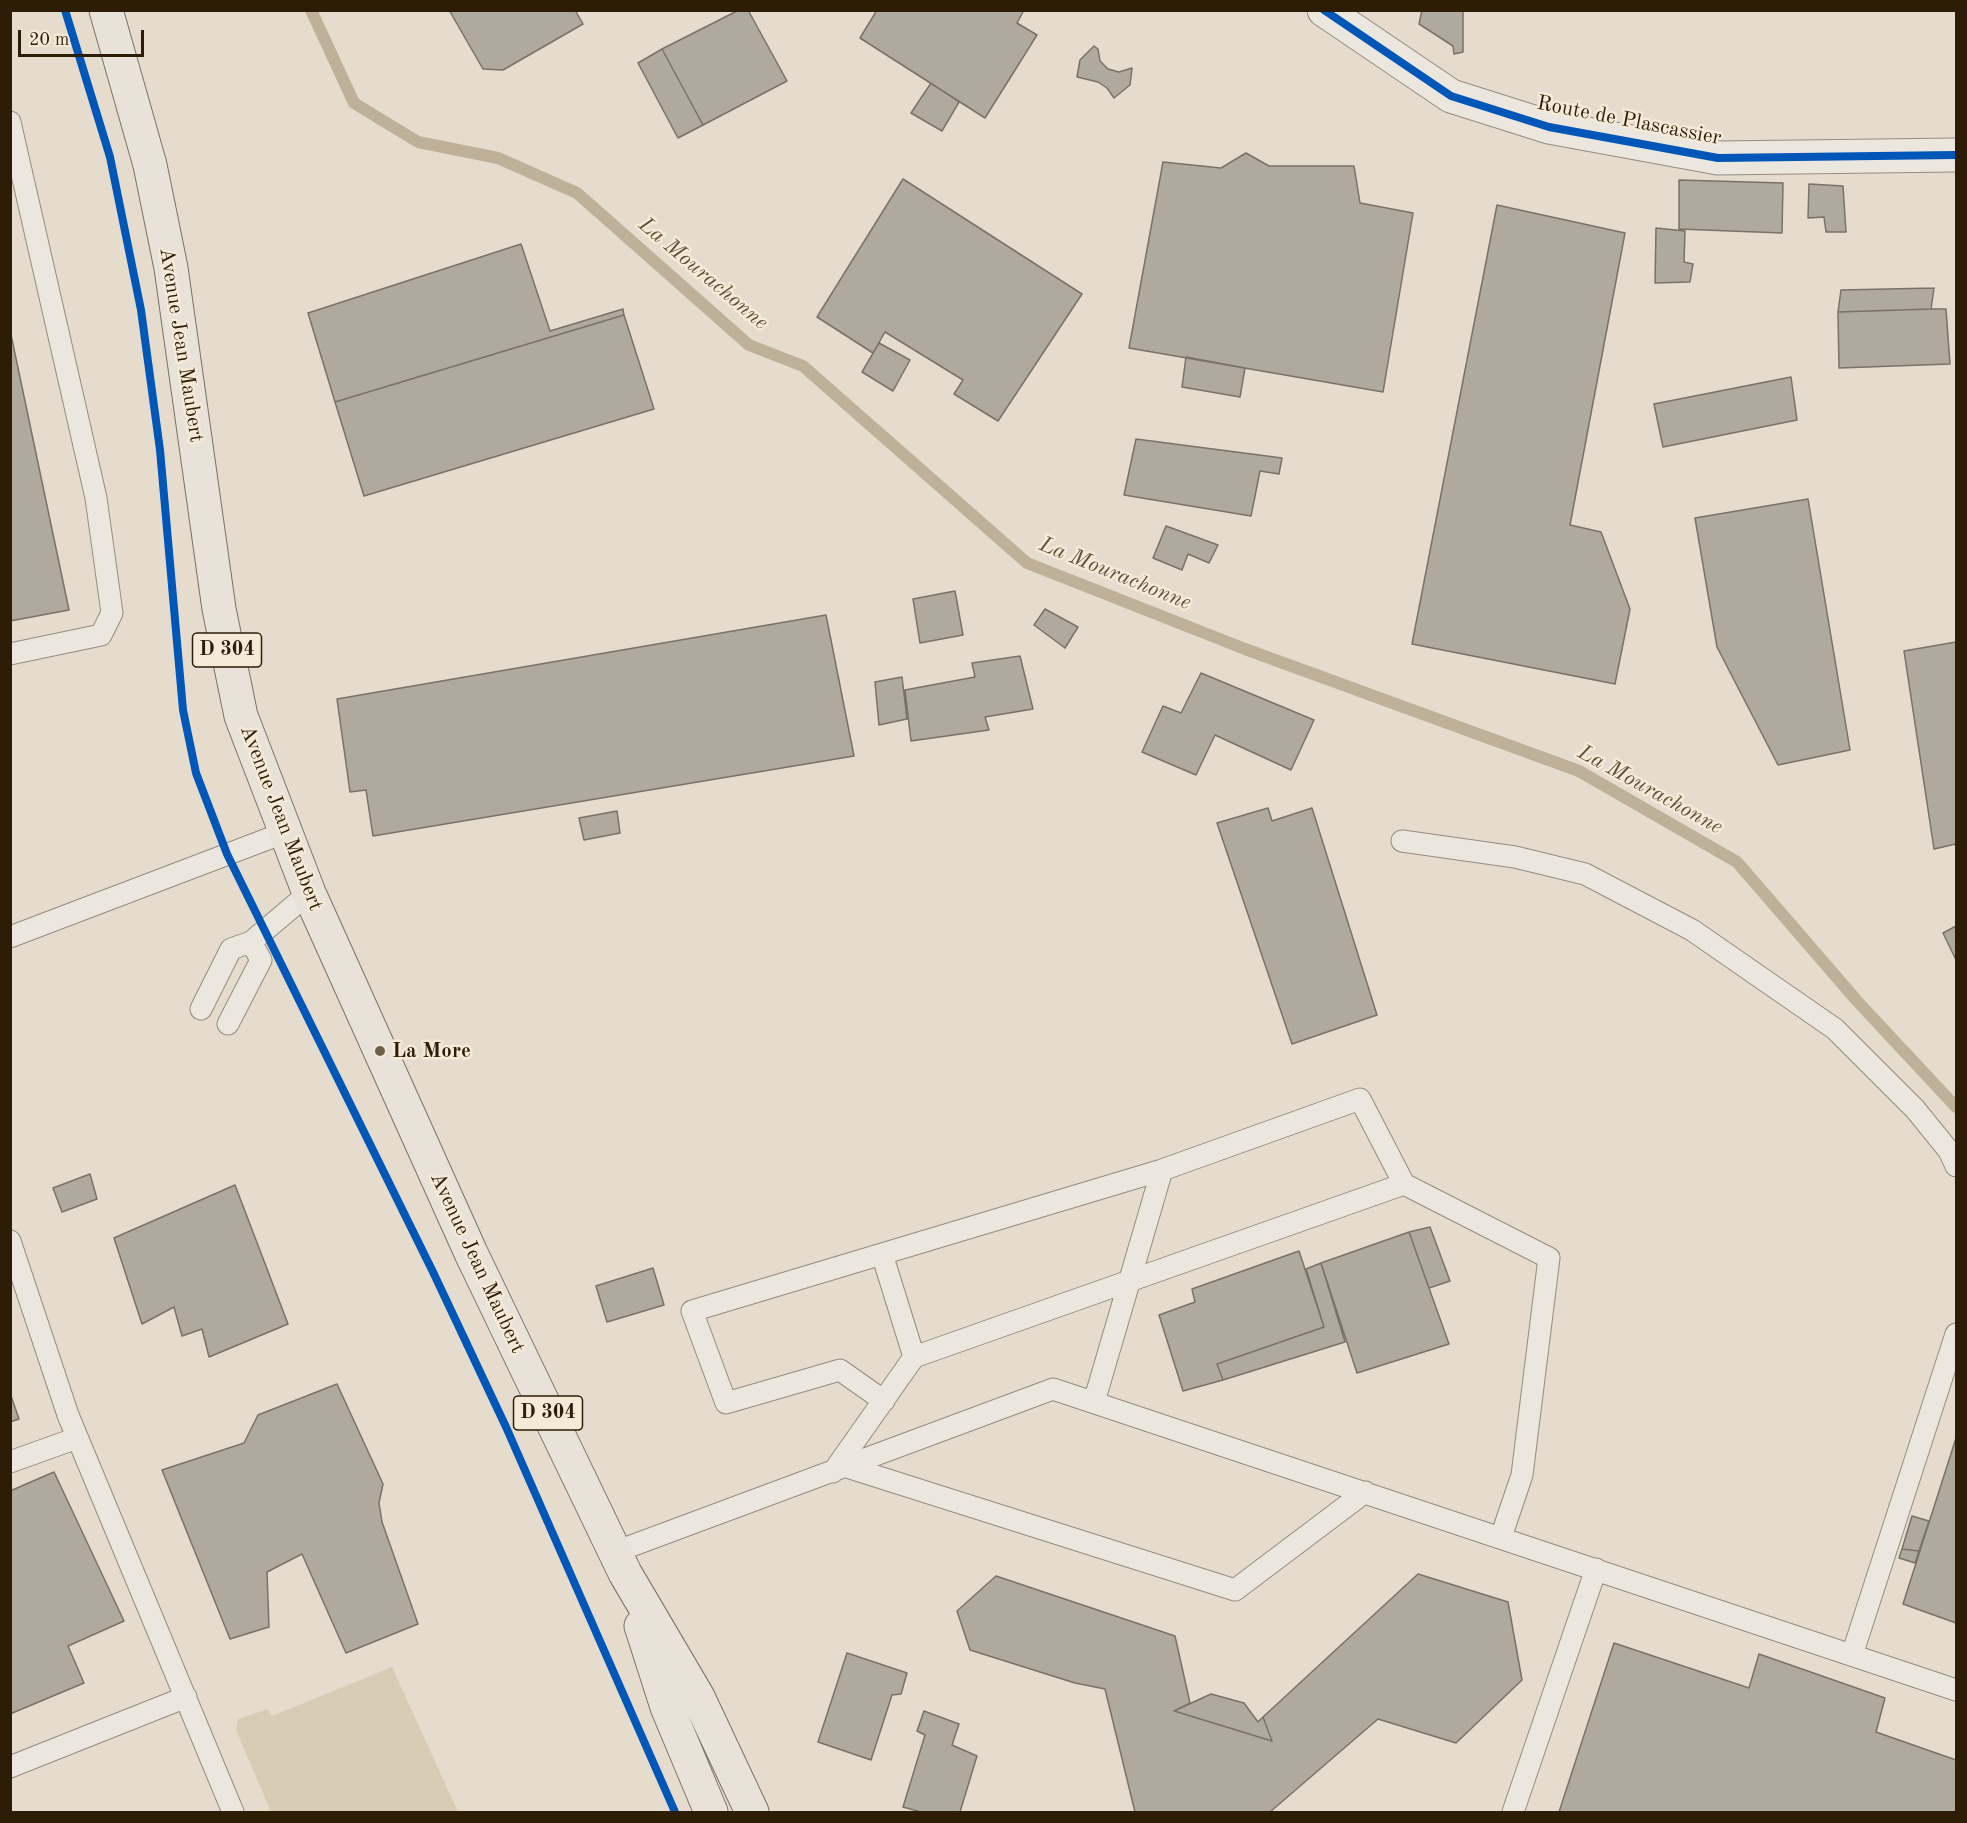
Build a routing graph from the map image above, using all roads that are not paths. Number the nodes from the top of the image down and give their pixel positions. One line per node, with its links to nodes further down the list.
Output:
1 (106, 10): 6 (main road, Avenue Jean Maubert / D 304)
2 (1324, 10): 4 (street, Route de Plascassier)
3 (10, 122): 5 (lane)
4 (1956, 155)
5 (10, 654)
6 (286, 832): 8 (main road, Avenue Jean Maubert / D 304); 9 (lane)
7 (1402, 841): 13 (lane)
8 (309, 893): 10 (lane); 28 (main road, Avenue Jean Maubert / D 304)
9 (10, 937)
10 (251, 942): 11 (lane); 12 (lane)
11 (201, 1009)
12 (228, 1024)
13 (1956, 1166)
14 (1162, 1170): 15 (lane); 17 (lane); 18 (lane)
15 (1404, 1184): 18 (lane); 27 (lane)
16 (10, 1241): 23 (lane)
17 (882, 1254): 20 (lane); 21 (lane)
18 (1128, 1282): 20 (lane); 22 (lane)
19 (1956, 1334): 30 (lane)
20 (914, 1357): 21 (lane)
21 (884, 1401): 25 (lane)
22 (1094, 1402): 25 (lane); 26 (lane)
23 (77, 1438): 24 (lane); 32 (lane)
24 (10, 1462)
25 (840, 1469): 26 (lane); 28 (lane)
26 (1365, 1492): 27 (lane)
27 (1501, 1538): 29 (lane)
28 (620, 1562): 35 (main road, Avenue Jean Maubert / D 304); 36 (main road, Avenue Jean Maubert / D 304)
29 (1596, 1569): 30 (lane); 37 (lane)
30 (1852, 1655): 31 (lane)
31 (1956, 1690)
32 (186, 1697): 33 (lane); 34 (lane)
33 (10, 1767)
34 (233, 1812)
35 (711, 1812)
36 (752, 1812)
37 (1513, 1812)

